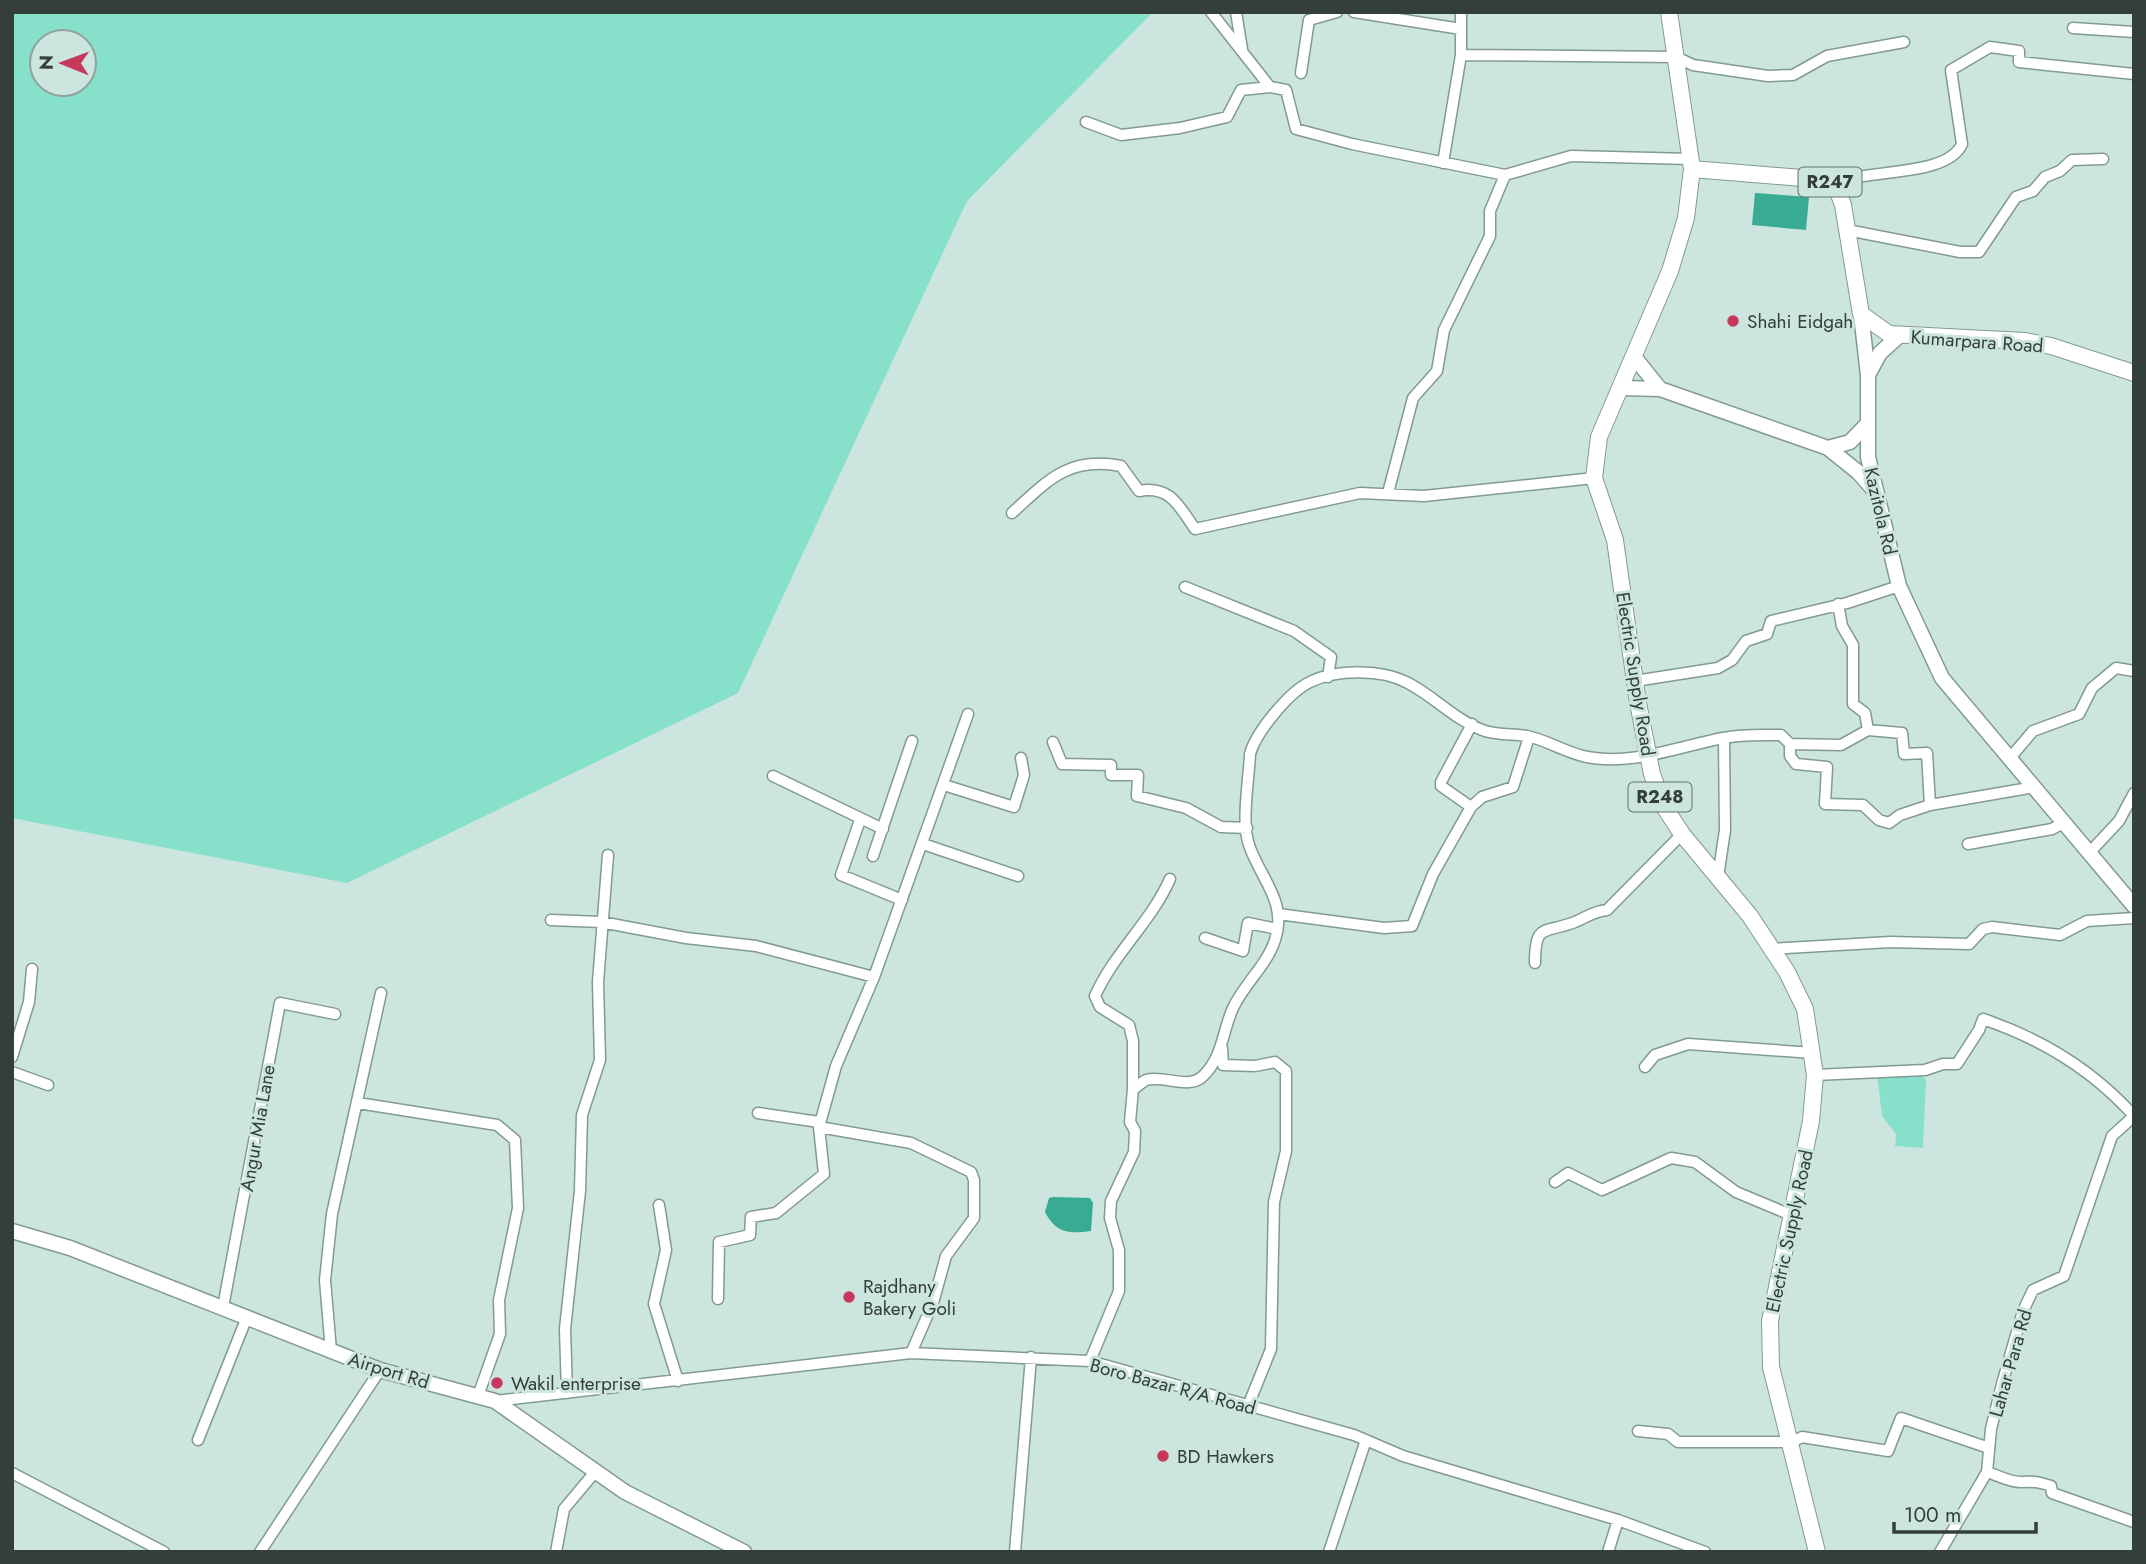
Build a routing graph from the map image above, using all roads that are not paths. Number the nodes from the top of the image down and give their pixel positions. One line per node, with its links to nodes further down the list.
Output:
1 (1211, 12): 11 (street)
2 (1236, 12): 11 (street)
3 (1337, 12): 14 (street)
4 (1354, 12): 8 (street)
5 (1461, 12): 8 (street)
6 (1669, 12): 13 (main road, Electric Supply Road / R248)
7 (2073, 27): 9 (street)
8 (1461, 29): 12 (street)
9 (2134, 32)
10 (1904, 42): 13 (street)
11 (1243, 52): 16 (street)
12 (1461, 55): 13 (street); 19 (street)
13 (1675, 57): 20 (main road, Electric Supply Road / R248)
14 (1301, 73)
15 (2134, 74): 22 (street)
16 (1270, 87): 17 (street); 19 (street)
17 (1086, 122)
18 (2103, 159): 23 (street)
19 (1443, 163): 21 (street)
20 (1692, 164): 21 (street); 22 (main road, R247); 26 (main road, Electric Supply Road / R248)
21 (1505, 174): 35 (street)
22 (1835, 184): 23 (main road, Kazitola Rd / R247)
23 (1847, 230): 24 (main road, Kazitola Rd / R247)
24 (1861, 313): 25 (main road); 28 (main road, Kazitola Rd)
25 (1900, 335): 27 (main road, Kumarpara Road); 28 (main road)
26 (1635, 358): 29 (main road, Electric Supply Road / R248); 30 (main road)
27 (2134, 373)
28 (1868, 375): 31 (main road, Kazitola Rd)
29 (1622, 388): 30 (main road); 33 (main road, Electric Supply Road / R248)
30 (1660, 388): 32 (main road)
31 (1868, 424): 32 (main road); 34 (main road, Kazitola Rd)
32 (1828, 448): 34 (main road)
33 (1594, 478): 35 (street); 42 (main road, Electric Supply Road / R248)
34 (1874, 490): 37 (main road, Kazitola Rd)
35 (1388, 493): 36 (street)
36 (1012, 513)
37 (1899, 586): 39 (street); 53 (main road, Kazitola Rd)
38 (1185, 587): 41 (street)
39 (1838, 604): 42 (street); 45 (street)
40 (2134, 671): 53 (street)
41 (1328, 677): 44 (street); 62 (street)
42 (1635, 681): 51 (main road, Electric Supply Road / R248)
43 (968, 714): 55 (street)
44 (1472, 724): 46 (street); 59 (street)
45 (1868, 730): 50 (street); 58 (street)
46 (1529, 737): 51 (street); 59 (street)
47 (1724, 738): 50 (street); 51 (street); 71 (street)
48 (912, 741): 63 (street)
49 (1053, 742): 62 (street)
50 (1790, 744): 58 (street)
51 (1648, 754): 64 (main road, Electric Supply Road / R248)
52 (1021, 758): 55 (street)
53 (2010, 758): 56 (main road, Kazitola Rd)
54 (773, 776): 60 (street)
55 (944, 785): 65 (street)
56 (2035, 787): 58 (street); 61 (main road, Kazitola Rd)
57 (2134, 793): 67 (street)
58 (1930, 805)
59 (1471, 807): 75 (street)
60 (860, 820): 63 (street); 73 (street)
61 (2065, 822): 66 (street); 67 (main road, Kazitola Rd)
62 (1247, 828): 75 (street)
63 (883, 829): 69 (street)
64 (1682, 834): 71 (main road, Electric Supply Road / R248); 82 (street)
65 (923, 844): 70 (street); 73 (street)
66 (1968, 844)
67 (2090, 852): 74 (main road, Kazitola Rd)
68 (608, 855): 78 (street)
69 (873, 856)
70 (1017, 876)
71 (1718, 877): 81 (main road, Electric Supply Road / R248)
72 (1170, 879): 94 (street)
73 (902, 900): 84 (street)
74 (2134, 906)
75 (1278, 914): 79 (street)
76 (2134, 918): 81 (street)
77 (551, 920): 78 (street)
78 (601, 922): 84 (street); 112 (street)
79 (1277, 929): 80 (street); 87 (street)
80 (1205, 938)
81 (1771, 949): 88 (main road, Electric Supply Road / R248)
82 (1535, 963)
83 (32, 970): 89 (street)
84 (874, 977): 98 (street)
85 (381, 993): 95 (street)
86 (335, 1014): 104 (street, Angur Mia Lane)
87 (1222, 1048): 94 (street); 115 (street)
88 (1813, 1054): 90 (street); 92 (main road, Electric Supply Road / R248)
89 (12, 1058)
90 (1644, 1068)
91 (12, 1072): 93 (street)
92 (1815, 1075): 97 (street); 101 (main road, Electric Supply Road / R248)
93 (48, 1085)
94 (1133, 1089): 109 (street)
95 (358, 1103): 106 (street); 113 (street)
96 (758, 1113): 98 (street)
97 (2134, 1116): 120 (street, Lahar Para Rd)
98 (819, 1125): 103 (street); 107 (street)
99 (1555, 1182): 101 (street)
100 (659, 1205): 111 (street)
101 (1791, 1215): 119 (main road, Electric Supply Road / R248)
102 (12, 1231): 104 (main road, Airport Rd)
103 (719, 1299)
104 (223, 1307): 105 (main road, Airport Rd)
105 (247, 1317): 106 (main road, Airport Rd); 117 (street)
106 (331, 1351): 110 (main road, Airport Rd)
107 (911, 1353): 108 (street, Boro Bazar R/A Road); 111 (street, Boro Bazar R/A Road)
108 (1031, 1357): 109 (street, Boro Bazar R/A Road); 130 (street)
109 (1090, 1362): 115 (street, Boro Bazar R/A Road)
110 (380, 1370): 113 (main road, Airport Rd); 127 (street)
111 (678, 1381): 112 (street, Boro Bazar R/A Road)
112 (567, 1393): 114 (street, Boro Bazar R/A Road)
113 (478, 1396): 114 (main road, Airport Rd)
114 (495, 1401): 121 (main road, Airport Rd)
115 (1248, 1406): 118 (street, Boro Bazar R/A Road)
116 (1638, 1431): 119 (street)
117 (198, 1440)
118 (1366, 1440): 124 (street, Boro Bazar R/A Road); 131 (street)
119 (1792, 1442): 120 (street); 134 (main road, Electric Supply Road / R248)
120 (1989, 1448): 122 (street, Lahar Para Rd)
121 (595, 1472): 128 (street); 129 (main road, Airport Rd)
122 (1987, 1472): 125 (street); 135 (street, Lahar Para Rd)
123 (12, 1473): 126 (street)
124 (1618, 1520): 132 (street); 133 (street, Boro Bazar R/A Road)
125 (2134, 1522)
126 (164, 1552)
127 (260, 1552)
128 (556, 1552)
129 (744, 1552)
130 (1015, 1552)
131 (1329, 1552)
132 (1608, 1552)
133 (1706, 1552)
134 (1817, 1552)
135 (1940, 1552)

